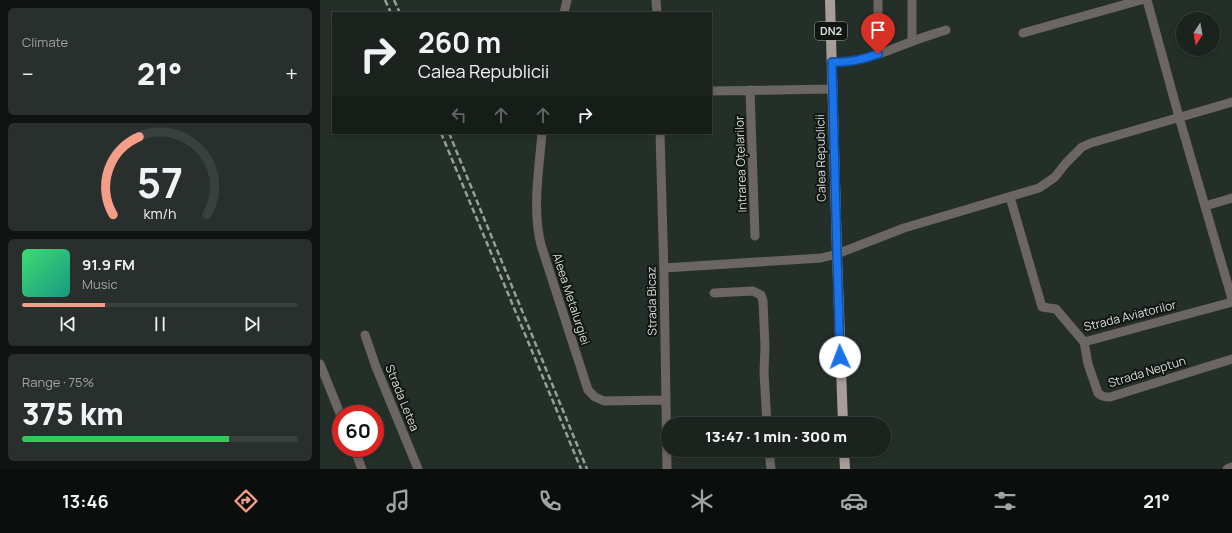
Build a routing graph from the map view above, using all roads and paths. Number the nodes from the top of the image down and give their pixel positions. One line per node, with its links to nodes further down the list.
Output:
1 (567, 0): 8 (street)
2 (656, 0): 9 (street)
3 (830, 0): 14 (main road, Calea Republicii / DN2)
4 (878, 0): 13 (street)
5 (912, 0): 12 (street)
6 (1141, 0): 11 (street)
7 (1147, 0): 19 (street, Strada Aviatorilor)
8 (564, 12)
9 (657, 12)
10 (946, 30): 12 (street)
11 (1024, 33)
12 (912, 41): 13 (street)
13 (878, 54): 14 (street)
14 (832, 62): 15 (main road, Calea Republicii / DN2)
15 (833, 89): 16 (street); 26 (main road, Calea Republicii / DN2)
16 (750, 90): 17 (street); 25 (street, Intrarea Oțelarilor)
17 (712, 91)
18 (1232, 102): 19 (street)
19 (1178, 117): 22 (street); 24 (street, Strada Aviatorilor)
20 (542, 134): 34 (street, Aleea Metalurgiei)
21 (660, 134): 27 (street, Strada Bicaz)
22 (1010, 197): 26 (street); 31 (street, Strada Aviatorilor)
23 (1232, 198): 24 (street)
24 (1205, 206): 29 (street, Strada Aviatorilor)
25 (755, 236)
26 (837, 254): 27 (street); 37 (main road, Calea Republicii / DN2)
27 (664, 268): 34 (street, Strada Bicaz)
28 (714, 292): 36 (street)
29 (1232, 300): 31 (street, Strada Aviatorilor)
30 (365, 335): 43 (street, Strada Letea)
31 (1084, 342): 32 (street, Strada Neptun)
32 (1232, 360)
33 (320, 364): 35 (street)
34 (665, 400): 44 (street, Strada Bicaz)
35 (337, 405)
36 (767, 417)
37 (843, 417)
38 (357, 457): 42 (street)
39 (770, 457): 45 (street)
40 (844, 457): 46 (main road)
41 (1232, 467): 47 (street)
42 (362, 469)
43 (417, 469)
44 (666, 469)
45 (771, 469)
46 (845, 469)
47 (1227, 469)

